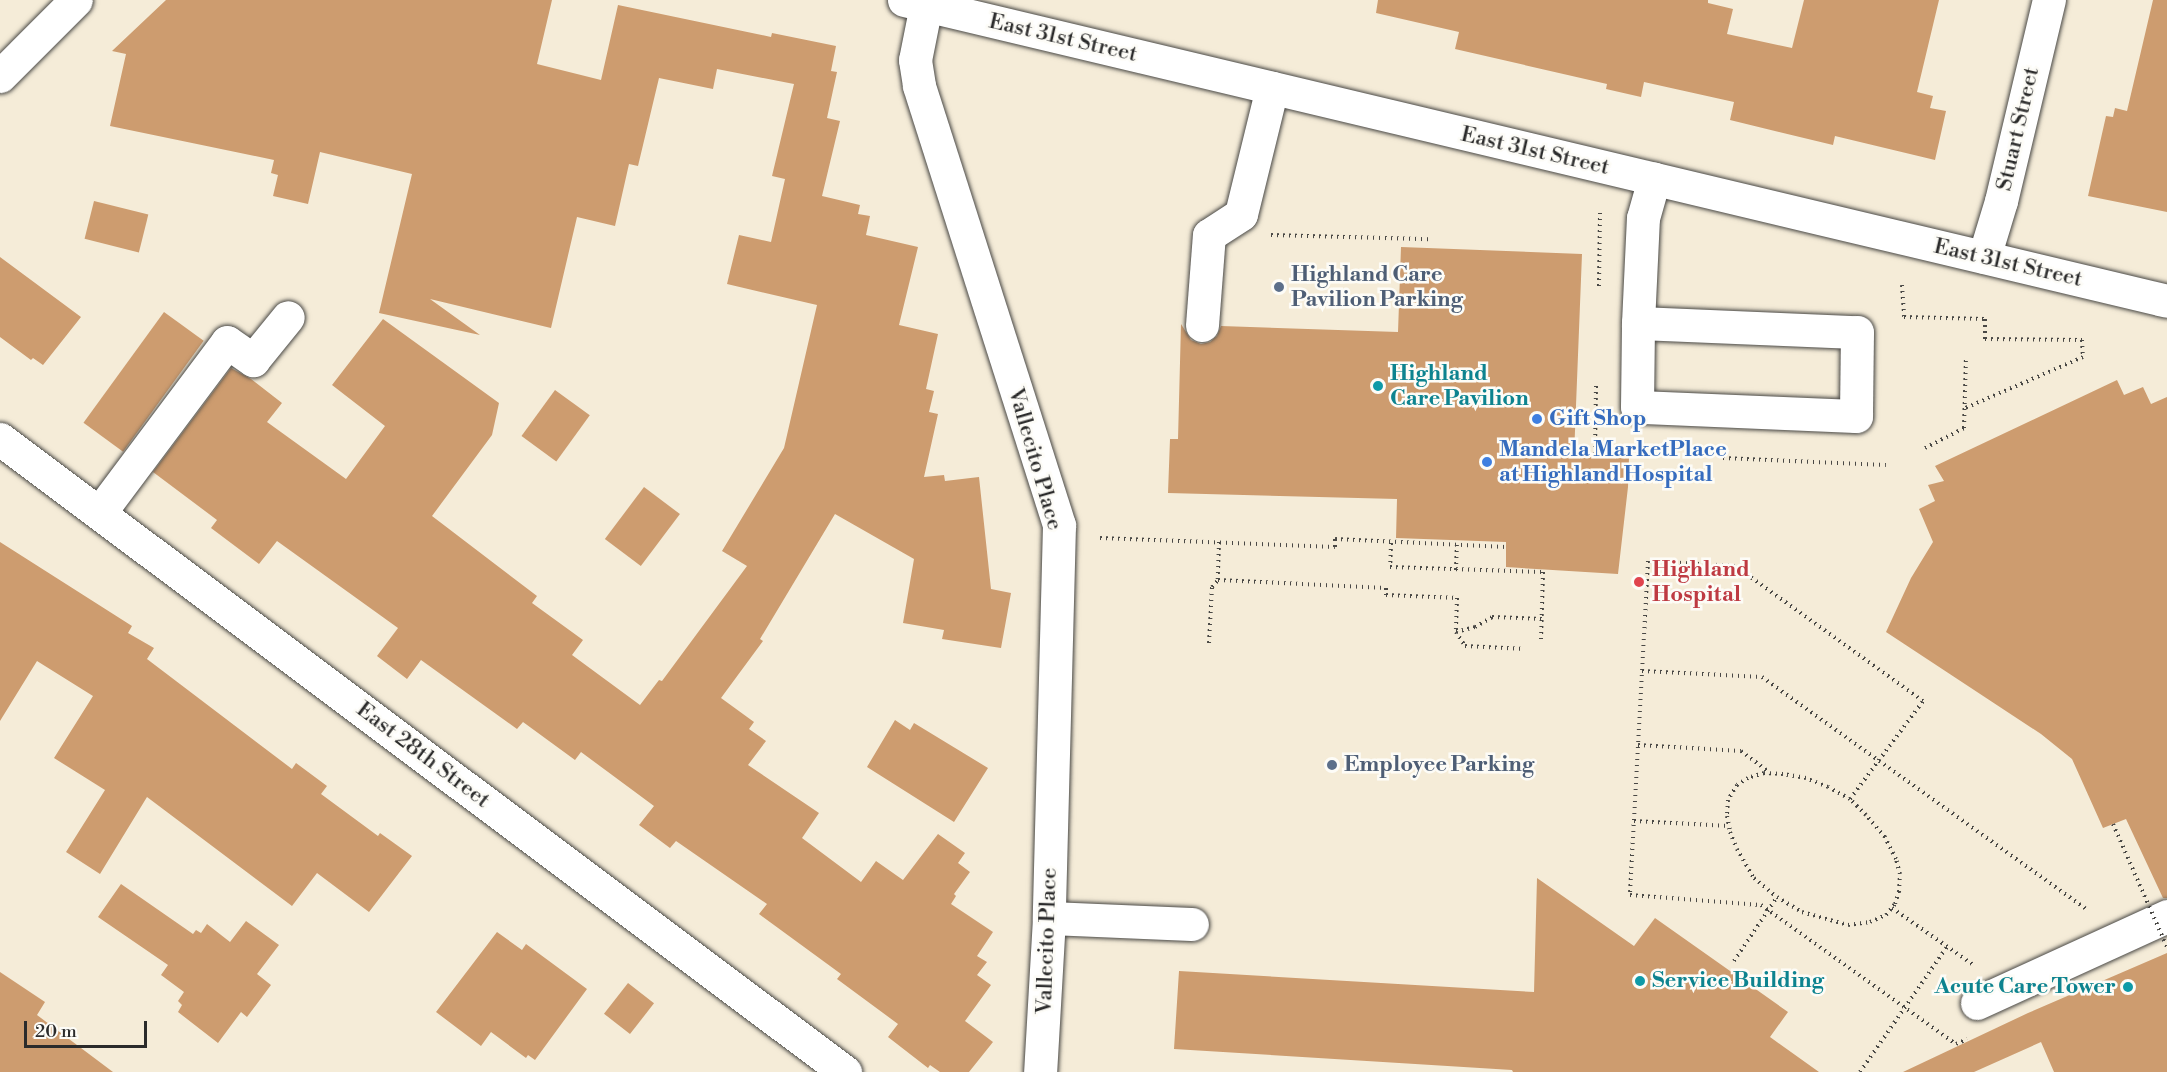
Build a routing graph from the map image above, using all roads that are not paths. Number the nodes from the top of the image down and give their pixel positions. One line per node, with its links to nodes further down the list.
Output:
1 (76, 0): 4 (street)
2 (2049, 0): 7 (street, Stuart Street)
3 (915, 3): 5 (street, East 31st Street); 15 (street, Vallecito Place)
4 (0, 76)
5 (1272, 88): 6 (street, East 31st Street); 11 (street)
6 (1654, 179): 7 (street, East 31st Street); 10 (street)
7 (1984, 257): 8 (street, East 31st Street)
8 (2167, 301)
9 (288, 317): 13 (street)
10 (1638, 323): 10 (street)
11 (1202, 325)
12 (0, 439): 13 (street, East 28th Street)
13 (100, 512): 18 (street, East 28th Street)
14 (2167, 916): 17 (street)
15 (1049, 918): 16 (street); 19 (street, Vallecito Place)
16 (1192, 924)
17 (1977, 1003)
18 (844, 1072)
19 (1040, 1072)

